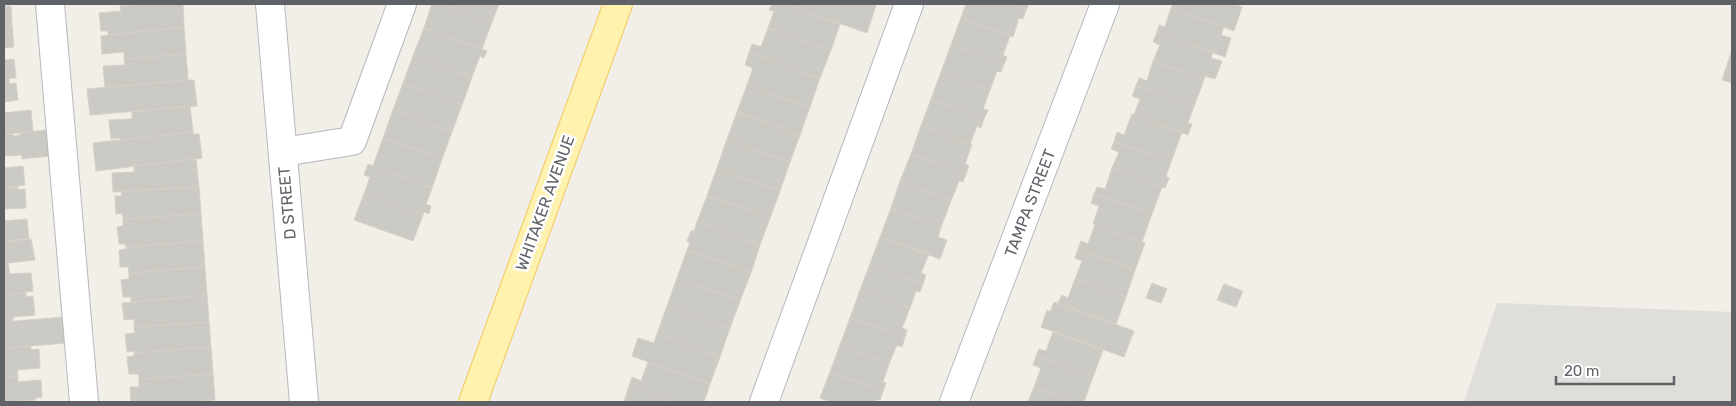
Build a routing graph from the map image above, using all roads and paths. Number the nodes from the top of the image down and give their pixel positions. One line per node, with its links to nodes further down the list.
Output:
1 (50, 4): 8 (street)
2 (270, 4): 7 (street, D STREET)
3 (402, 4): 7 (street)
4 (618, 4): 10 (main road, WHITAKER AVENUE)
5 (909, 4): 11 (street)
6 (1105, 4): 12 (street, TAMPA STREET)
7 (283, 152): 9 (street, D STREET)
8 (84, 402)
9 (304, 402)
10 (473, 402)
11 (764, 402)
12 (954, 402)

